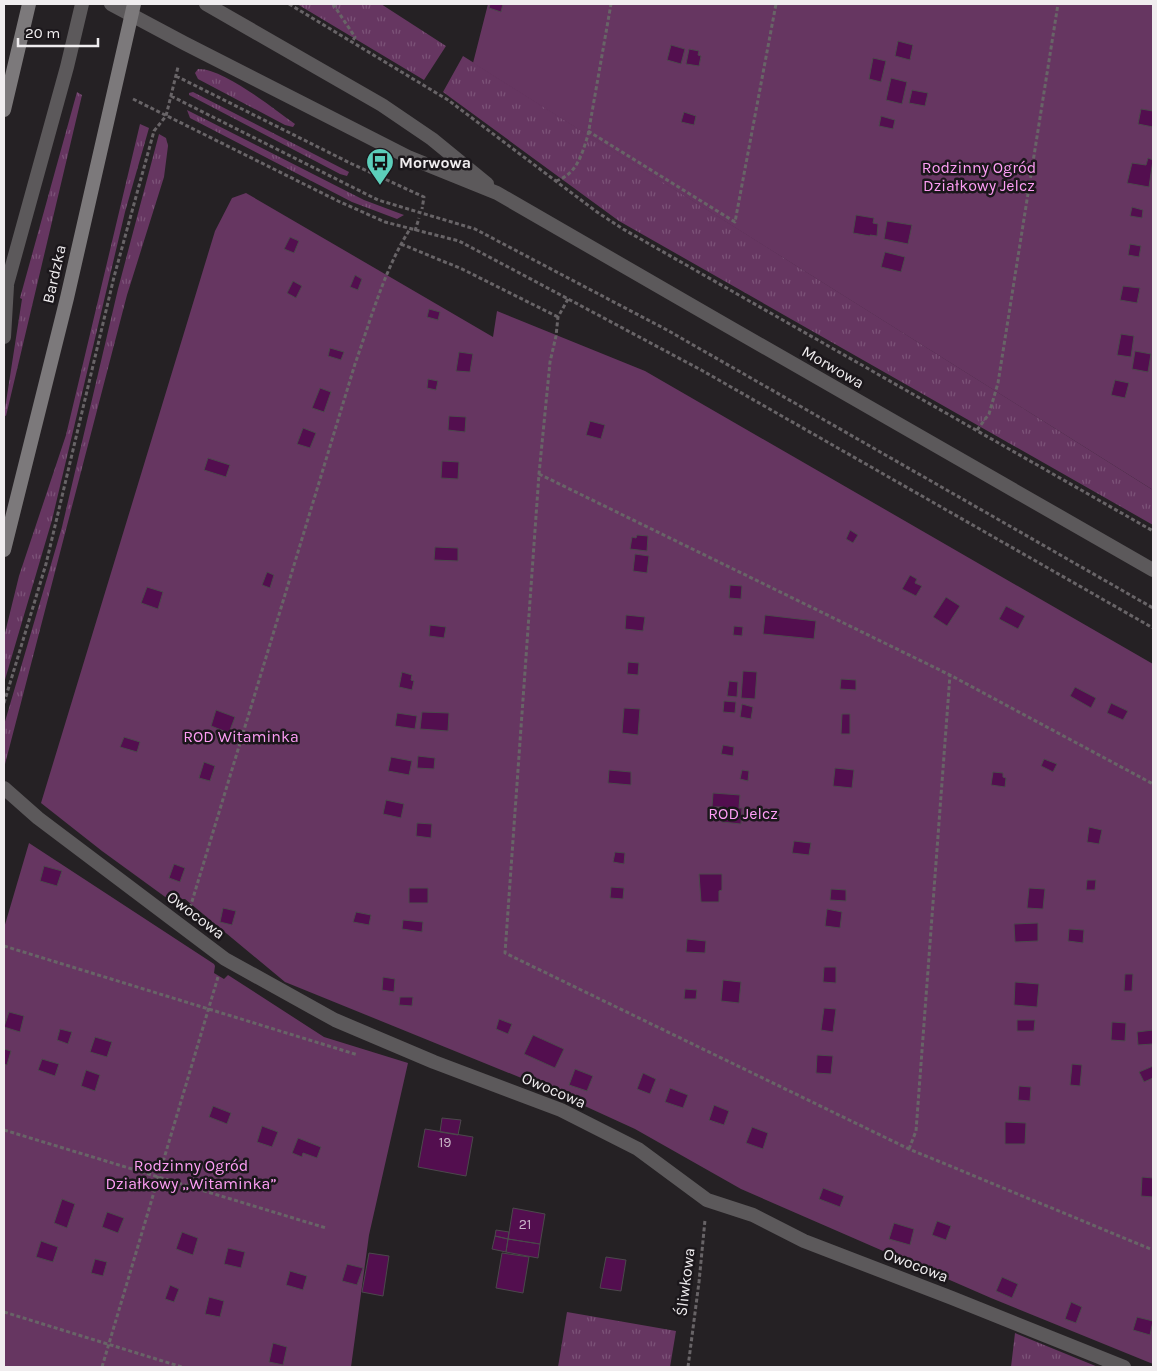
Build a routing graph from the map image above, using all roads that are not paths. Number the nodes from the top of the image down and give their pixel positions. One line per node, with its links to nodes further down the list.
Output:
1 (29, 4): 6 (main road)
2 (82, 4): 8 (street)
3 (111, 4): 5 (street, Morwowa)
4 (206, 4): 7 (street, Morwowa)
5 (133, 9): 7 (street, Morwowa); 10 (main road, Bardzka)
6 (4, 110)
7 (497, 193): 11 (street, Morwowa)
8 (5, 290): 9 (street)
9 (4, 337)
10 (4, 550)
11 (1153, 570)
12 (4, 788): 13 (street, Owocowa)
13 (1124, 1367)

